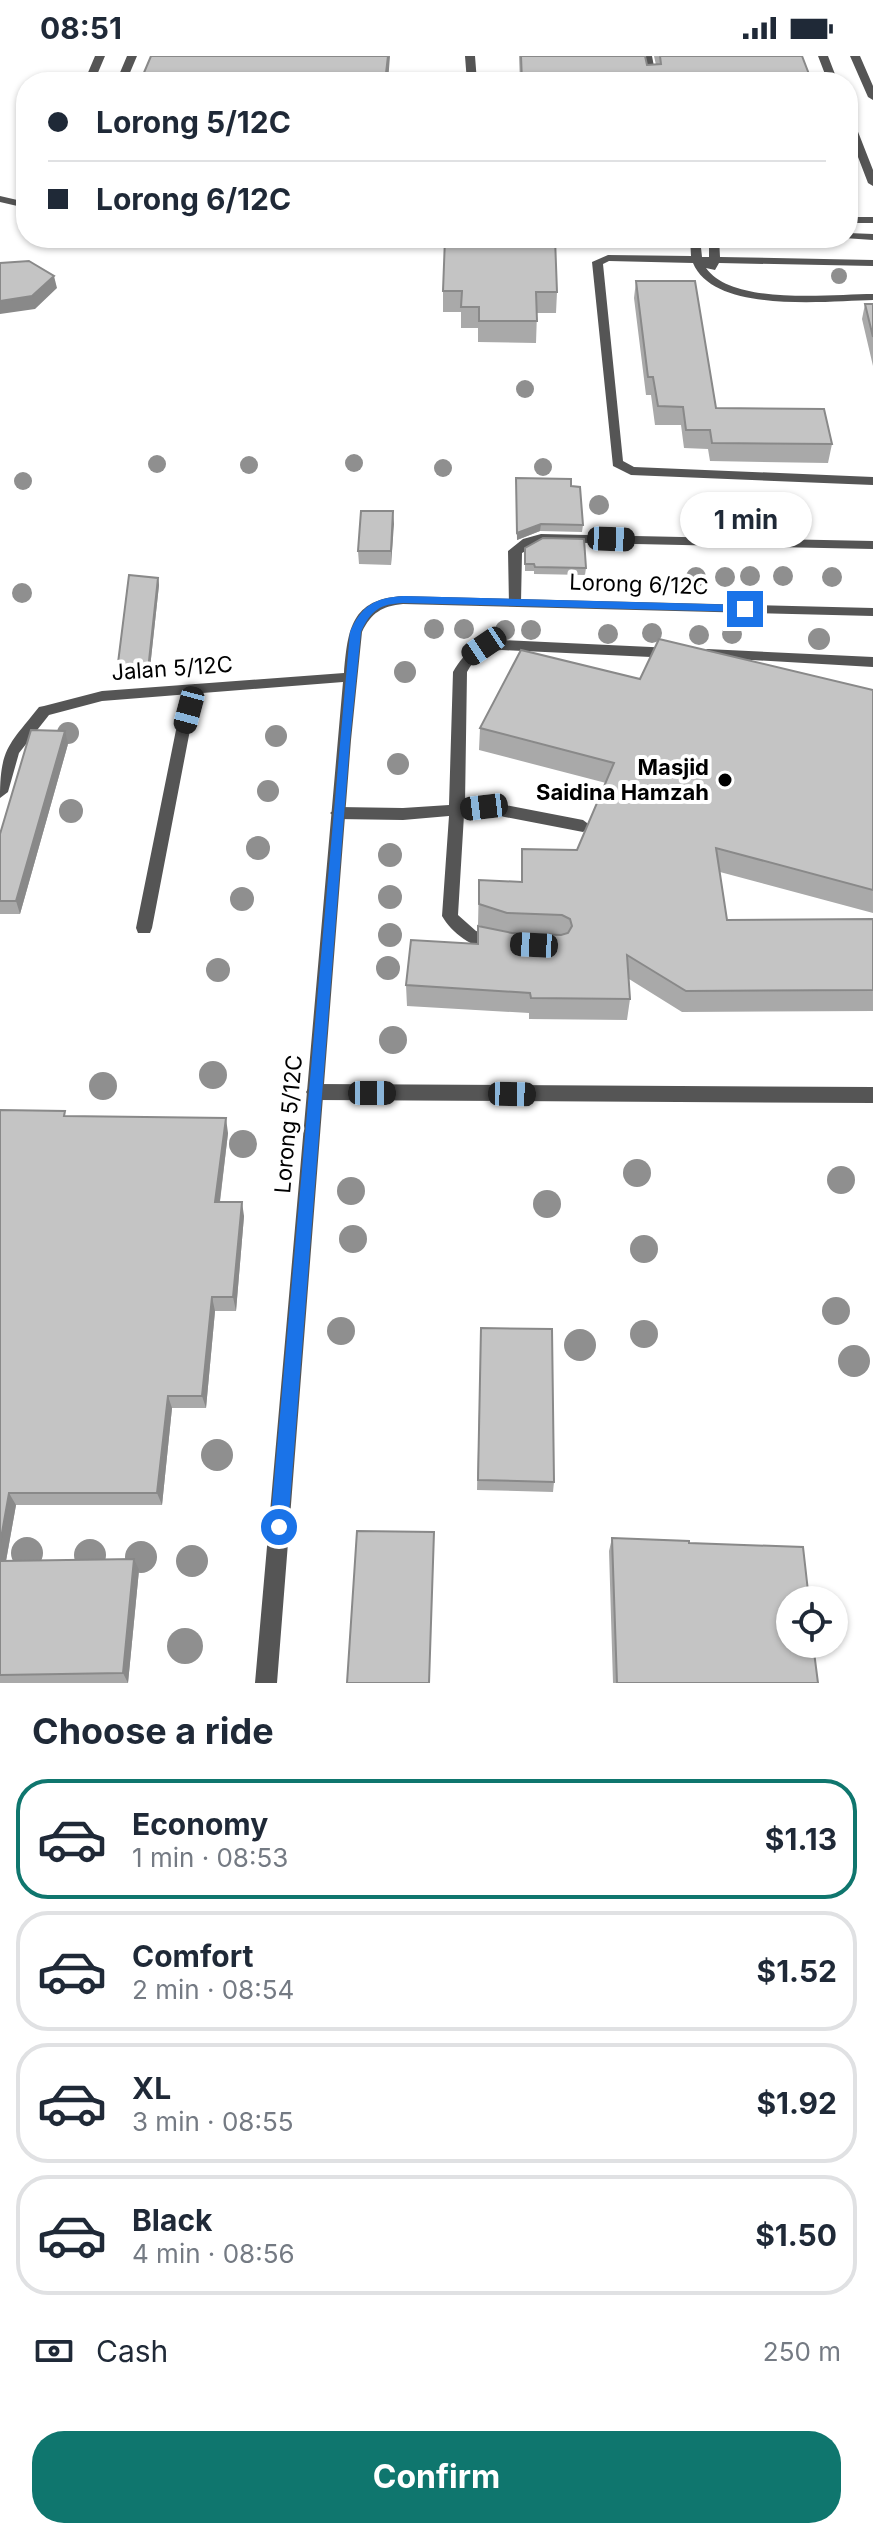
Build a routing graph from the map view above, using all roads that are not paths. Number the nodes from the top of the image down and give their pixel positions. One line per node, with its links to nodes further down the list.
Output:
1 (855, 56): 2 (street)
2 (873, 97)
3 (858, 145): 4 (street)
4 (873, 183)
5 (695, 248): 7 (street)
6 (714, 248): 8 (street)
7 (696, 260): 8 (street); 10 (street); 12 (street)
8 (715, 261): 9 (street); 10 (street)
9 (873, 263)
10 (707, 277): 11 (street)
11 (873, 297)
12 (873, 481)
13 (873, 545): 15 (street)
14 (403, 600): 15 (street, Lorong 6/12C); 18 (street, Lorong 5/12C)
15 (514, 602): 16 (street, Lorong 6/12C)
16 (873, 612)
17 (873, 662): 21 (street)
18 (351, 677): 19 (street, Jalan 5/12C); 22 (street, Lorong 5/12C)
19 (195, 689): 20 (street, Jalan 5/12C); 24 (street)
20 (0, 792)
21 (457, 810): 22 (street); 23 (street); 25 (street)
22 (338, 813): 26 (street, Lorong 5/12C)
23 (583, 826)
24 (144, 928)
25 (514, 943)
26 (315, 1092): 27 (street); 28 (street, Lorong 5/12C)
27 (873, 1095)
28 (266, 1683)

